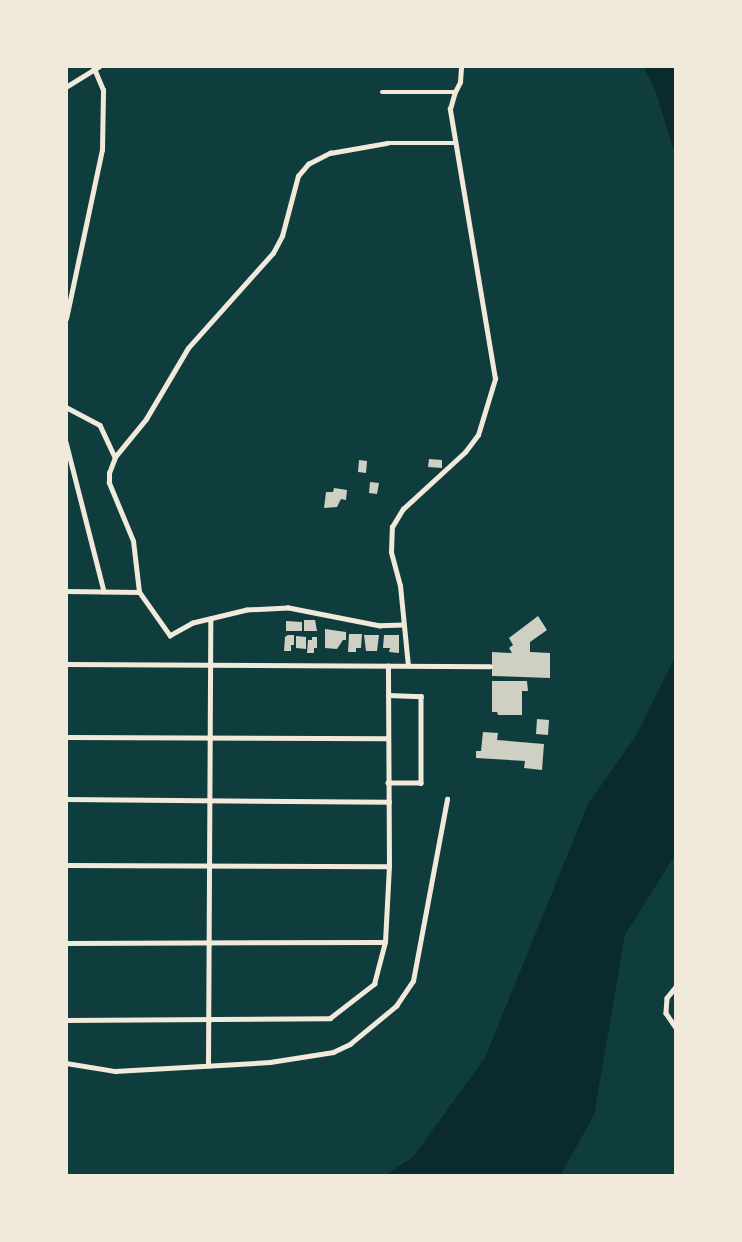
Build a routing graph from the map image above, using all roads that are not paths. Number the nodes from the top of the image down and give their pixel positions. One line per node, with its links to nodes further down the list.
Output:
1 (461, 66): 5 (street)
2 (95, 68): 3 (street); 7 (street)
3 (66, 87)
4 (382, 92): 5 (street)
5 (455, 92): 6 (street)
6 (456, 143): 10 (street); 15 (street)
7 (66, 319)
8 (66, 407): 10 (street)
9 (66, 442): 12 (street)
10 (115, 457): 13 (street)
11 (66, 591): 12 (street)
12 (104, 591): 13 (street)
13 (139, 592): 14 (street)
14 (210, 619): 15 (street); 17 (street)
15 (403, 625): 19 (street)
16 (66, 664): 17 (street)
17 (210, 664): 18 (street); 23 (street)
18 (388, 666): 19 (street); 21 (street)
19 (408, 666): 20 (street)
20 (490, 666)
21 (388, 695): 24 (street); 25 (street)
22 (66, 737): 23 (street)
23 (209, 737): 24 (street); 28 (street)
24 (388, 738): 25 (street)
25 (388, 783): 29 (street)
26 (66, 799): 28 (street)
27 (447, 799): 41 (street)
28 (209, 801): 29 (street); 31 (street)
29 (389, 802): 32 (street)
30 (66, 865): 31 (street)
31 (209, 866): 32 (street); 33 (street)
32 (389, 866): 34 (street)
33 (208, 942): 34 (street); 35 (street); 37 (street)
34 (385, 942): 37 (street)
35 (66, 943)
36 (676, 987): 39 (street)
37 (208, 1017): 38 (street); 41 (street)
38 (66, 1020)
39 (676, 1028)
40 (66, 1063): 41 (street)
41 (208, 1066)

